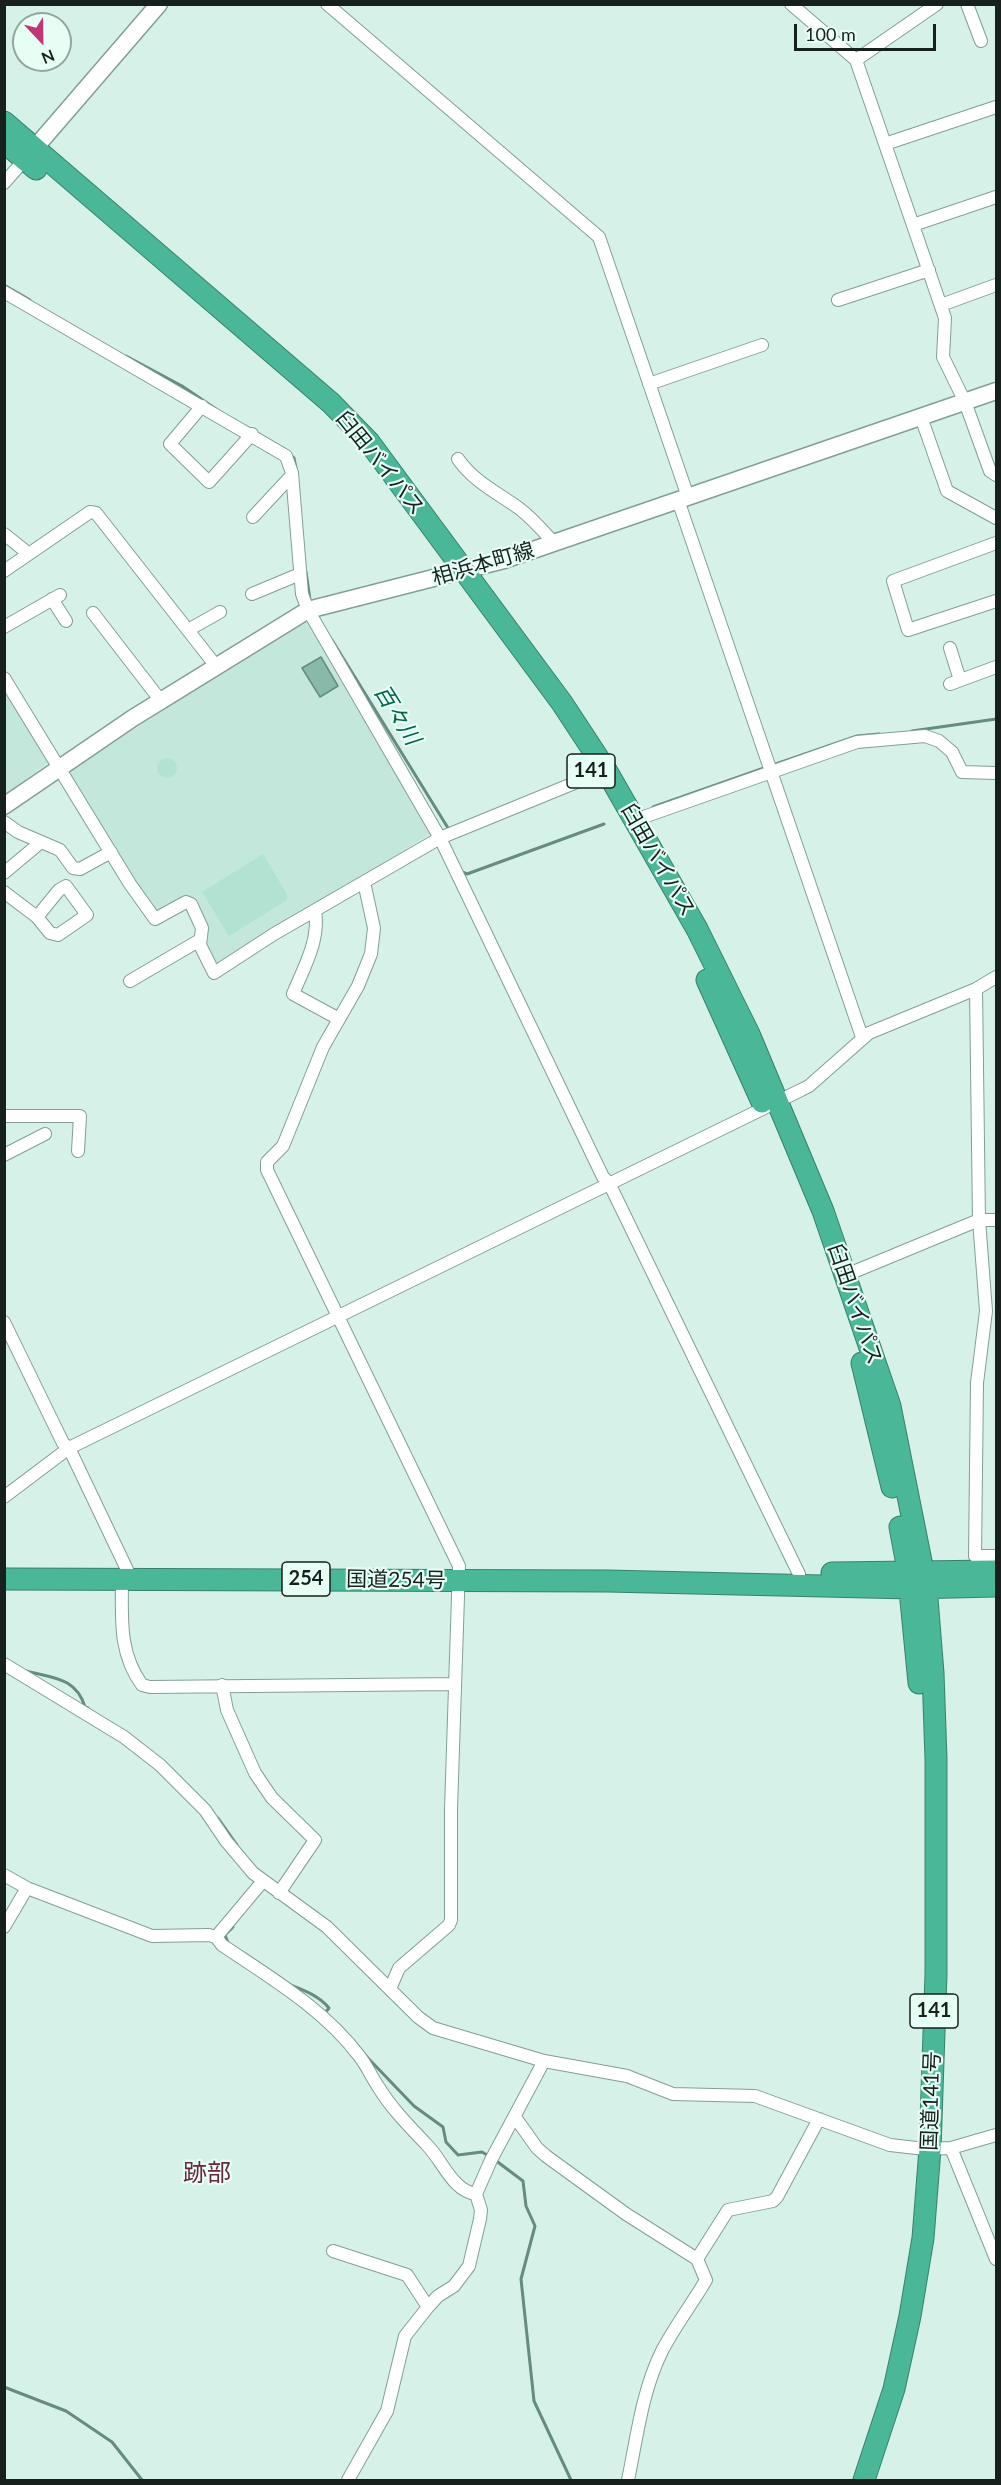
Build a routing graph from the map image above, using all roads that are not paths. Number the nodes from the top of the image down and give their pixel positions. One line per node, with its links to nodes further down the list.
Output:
1 (159, 4): 12 (main road)
2 (327, 4): 22 (street)
3 (791, 4): 7 (street)
4 (938, 4): 7 (street)
5 (968, 4): 6 (street)
6 (981, 41)
7 (856, 60): 11 (street)
8 (996, 107): 11 (street)
9 (4, 122): 12 (highway, 臼田バイパス / 141)
10 (4, 142): 12 (highway, 臼田バイパス / 141)
11 (885, 144): 15 (street)
12 (29, 154): 13 (street); 39 (highway, 臼田バイパス / 141)
13 (4, 183)
14 (996, 197): 15 (street)
15 (913, 225): 16 (street)
16 (929, 270): 19 (street); 20 (street)
17 (996, 285): 20 (street)
18 (4, 292): 25 (street)
19 (838, 300)
20 (941, 305): 24 (street)
21 (762, 345): 22 (street)
22 (649, 384): 31 (street)
23 (996, 391): 24 (main road, 相浜本町線)
24 (965, 402): 26 (main road, 相浜本町線); 30 (street)
25 (202, 406): 27 (street); 27 (street)
26 (921, 417): 31 (main road, 相浜本町線); 33 (street)
27 (252, 434): 29 (street)
28 (458, 459): 35 (street)
29 (292, 475): 32 (street); 40 (street)
30 (996, 476)
31 (683, 498): 35 (main road, 相浜本町線); 55 (street)
32 (253, 517)
33 (996, 518)
34 (4, 534): 37 (street)
35 (554, 543): 39 (main road, 相浜本町線)
36 (996, 543): 42 (street)
37 (29, 554): 38 (street); 48 (street)
38 (4, 571)
39 (458, 573): 43 (main road, 相浜本町線); 57 (highway, 臼田バイパス / 141); 59 (highway, 臼田バイパス / 141)
40 (300, 574): 41 (street); 43 (street)
41 (252, 594)
42 (996, 601)
43 (308, 610): 50 (main road, 相浜本町線); 61 (street)
44 (220, 612): 48 (street)
45 (93, 613): 53 (street)
46 (66, 621): 47 (street)
47 (4, 627)
48 (188, 630): 50 (street)
49 (950, 648): 51 (street)
50 (216, 666): 53 (main road, 相浜本町線)
51 (996, 667)
52 (4, 678): 54 (street)
53 (160, 701): 54 (main road, 相浜本町線)
54 (60, 767): 58 (main road, 相浜本町線); 63 (street)
55 (771, 772): 56 (street); 59 (street); 74 (street)
56 (996, 773)
57 (594, 776): 61 (street); 75 (highway, 臼田バイパス / 141)
58 (4, 806)
59 (635, 820): 75 (highway, 臼田バイパス / 141)
60 (4, 822): 62 (street)
61 (440, 838): 65 (street); 80 (street)
62 (41, 842): 63 (street); 64 (street)
63 (111, 852): 69 (street)
64 (4, 873)
65 (364, 882): 67 (street); 73 (street)
66 (4, 892): 68 (street)
67 (315, 911): 69 (street); 73 (street)
68 (37, 917)
69 (200, 940): 71 (street)
70 (996, 977): 72 (street)
71 (130, 981)
72 (976, 989): 74 (street); 81 (street)
73 (339, 1019): 84 (street)
74 (862, 1037): 75 (street)
75 (771, 1104): 80 (street); 83 (highway, 臼田バイパス / 141); 93 (highway, 臼田バイパス / 141)
76 (4, 1116): 78 (street)
77 (45, 1134): 79 (street)
78 (78, 1151)
79 (4, 1155)
80 (609, 1183): 84 (street); 90 (street)
81 (979, 1220): 82 (street); 83 (street); 88 (street)
82 (996, 1220)
83 (846, 1275): 93 (highway, 臼田バイパス / 141)
84 (339, 1317): 86 (street); 94 (street)
85 (4, 1322): 86 (street)
86 (69, 1448): 87 (street); 91 (street)
87 (4, 1497)
88 (996, 1556)
89 (996, 1571): 93 (highway)
90 (799, 1574): 93 (highway, 国道254号 / 254); 95 (highway, 国道254号 / 254)
91 (127, 1578): 92 (highway, 国道254号 / 254); 94 (highway, 国道254号 / 254); 99 (street)
92 (4, 1579)
93 (917, 1579): 95 (highway, 国道254号 / 254); 96 (highway); 110 (highway, 国道141号 / 141)
94 (459, 1581): 95 (highway, 国道254号 / 254); 98 (street)
95 (607, 1581)
96 (996, 1586)
97 (4, 1664): 101 (street)
98 (454, 1684): 99 (street); 105 (street)
99 (222, 1685): 101 (street)
100 (4, 1875): 102 (street)
101 (269, 1886): 104 (street); 105 (street)
102 (27, 1888): 103 (street); 104 (street)
103 (4, 1927)
104 (216, 1937): 111 (street)
105 (390, 1989): 106 (street)
106 (544, 2061): 107 (street); 108 (street)
107 (515, 2117): 111 (street); 113 (street)
108 (819, 2120): 110 (street); 113 (street)
109 (996, 2135): 110 (street)
110 (933, 2149): 114 (street); 118 (highway, 国道141号 / 141)
111 (476, 2194): 115 (street)
112 (333, 2251): 115 (street)
113 (697, 2259): 117 (street)
114 (996, 2259)
115 (428, 2307): 116 (street)
116 (348, 2481)
117 (628, 2481)
118 (864, 2481)

